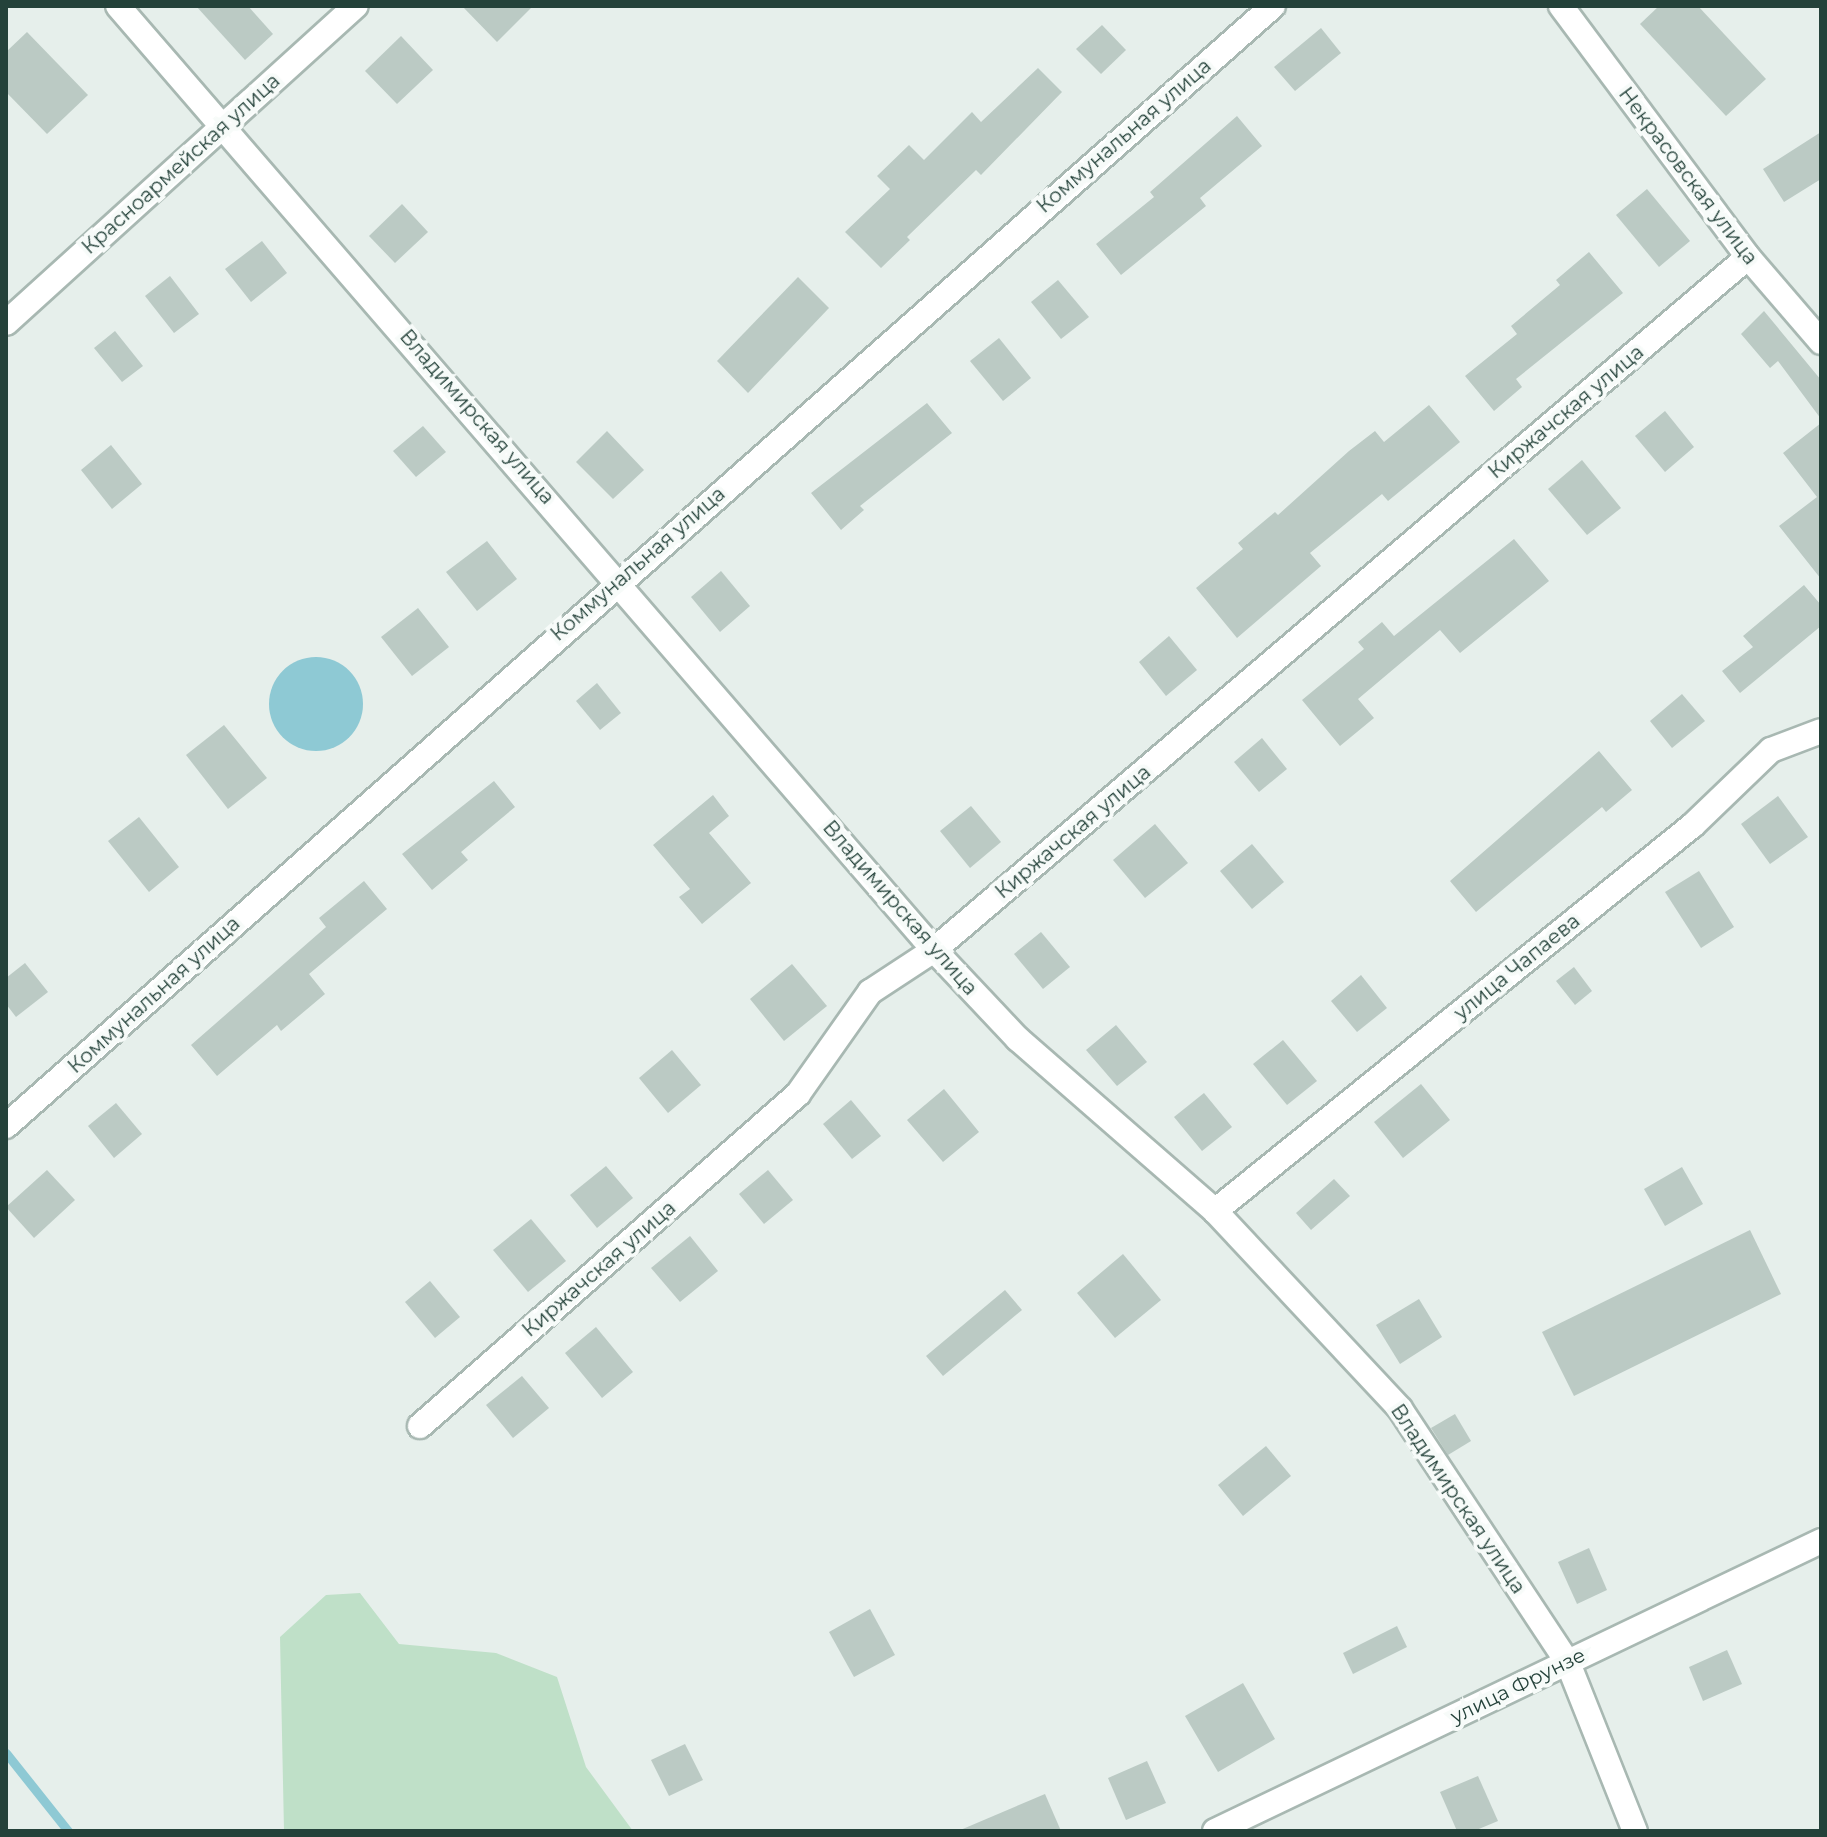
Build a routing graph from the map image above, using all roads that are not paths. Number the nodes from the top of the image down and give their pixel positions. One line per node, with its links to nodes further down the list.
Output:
1 (118, 6): 5 (street, Владимирская улица)
2 (356, 6): 5 (street, Красноармейская улица)
3 (1273, 6): 9 (street, Коммунальная улица)
4 (1561, 6): 6 (street, Некрасовская улица)
5 (223, 124): 7 (street, Красноармейская улица); 9 (street, Владимирская улица)
6 (1748, 257): 8 (street, Некрасовская улица); 11 (street, Киржачская улица)
7 (6, 323)
8 (1821, 342)
9 (618, 581): 11 (street, Владимирская улица); 12 (street, Коммунальная улица)
10 (1821, 731): 13 (street, улица Чапаева)
11 (934, 950): 13 (street, Владимирская улица); 14 (street, Киржачская улица)
12 (6, 1126)
13 (1215, 1211): 16 (street, Владимирская улица)
14 (420, 1426)
15 (1821, 1541): 16 (street, улица Фрунзе)
16 (1568, 1663): 17 (street, улица Фрунзе); 18 (street, Владимирская улица)
17 (1215, 1831)
18 (1635, 1831)

